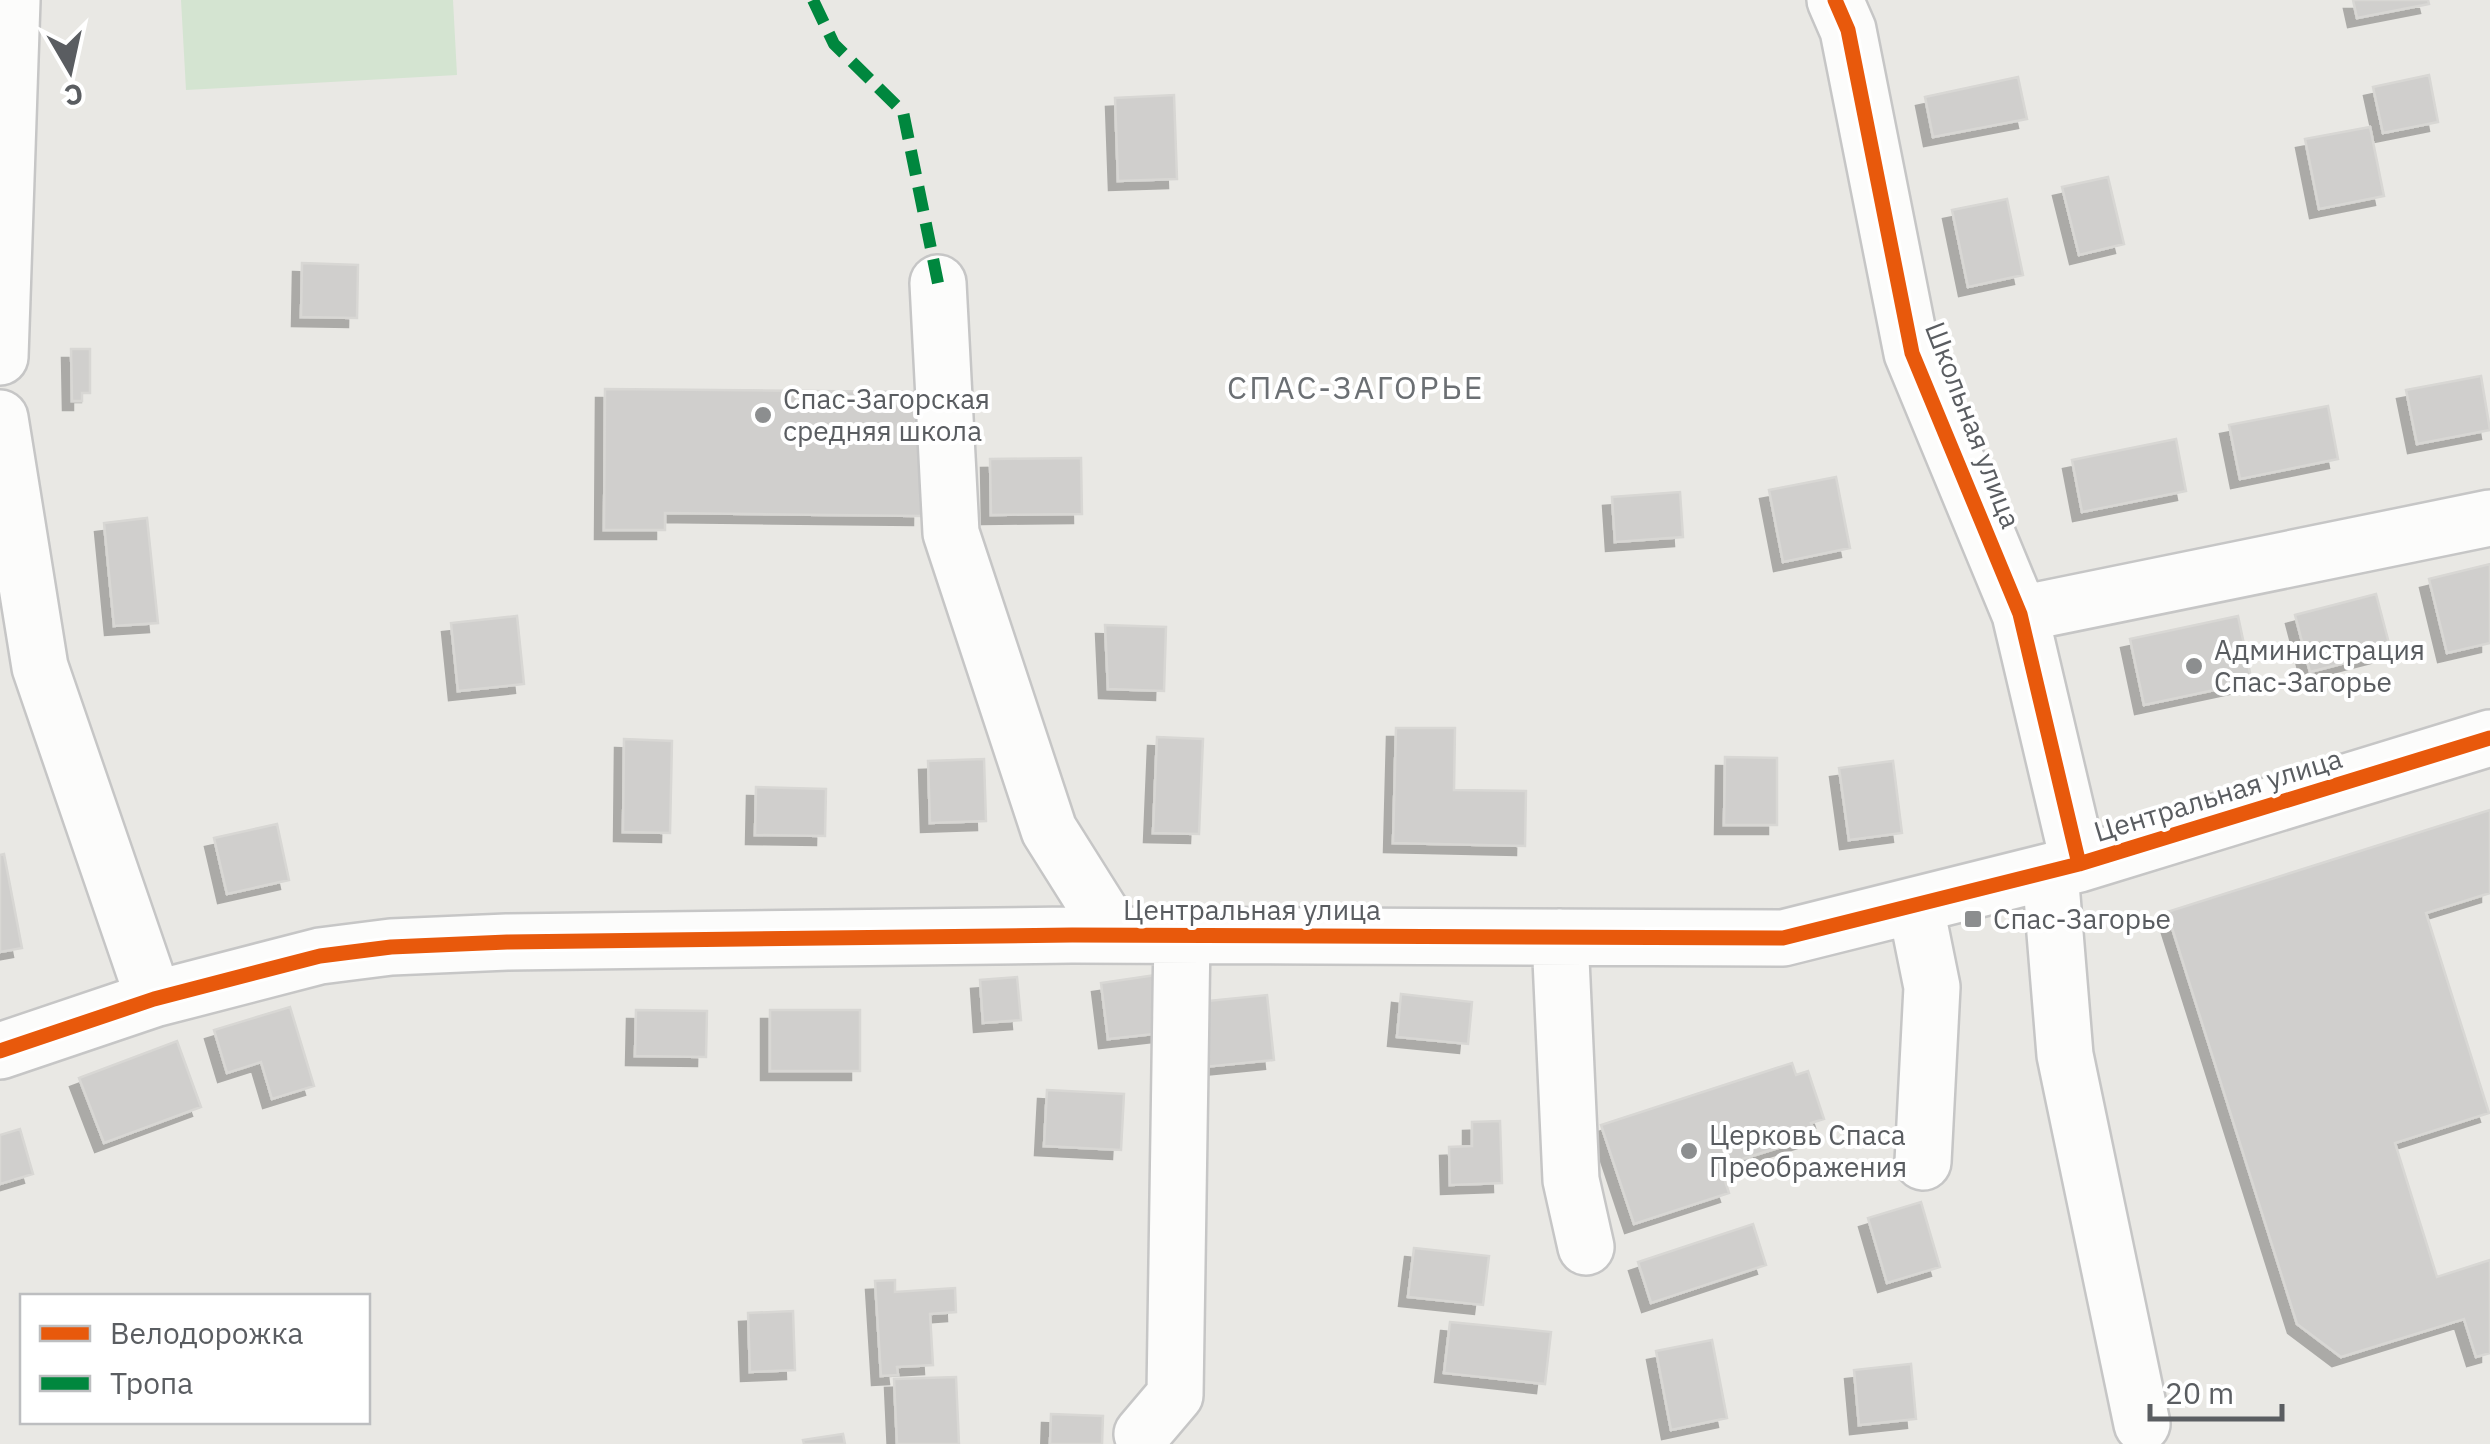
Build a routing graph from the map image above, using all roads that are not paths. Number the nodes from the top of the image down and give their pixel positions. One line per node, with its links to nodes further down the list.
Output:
1 (12, 0): 4 (street)
2 (1835, 0): 7 (street, Школьная улица)
3 (938, 283): 11 (street)
4 (0, 357)
5 (0, 418): 14 (street)
6 (2490, 518): 7 (street)
7 (2020, 614): 9 (street, Школьная улица)
8 (2490, 738): 9 (street, Центральная улица)
9 (2065, 868): 10 (street, Центральная улица); 18 (street, Школьная улица)
10 (1916, 908): 13 (street, Центральная улица); 16 (street)
11 (1115, 935): 12 (street, Центральная улица); 14 (street, Центральная улица)
12 (1182, 935): 13 (street, Центральная улица); 19 (street)
13 (1560, 937): 17 (street)
14 (154, 999): 15 (street, Центральная улица)
15 (0, 1051)
16 (1923, 1162)
17 (1586, 1247)
18 (2142, 1424)
19 (1142, 1434)

